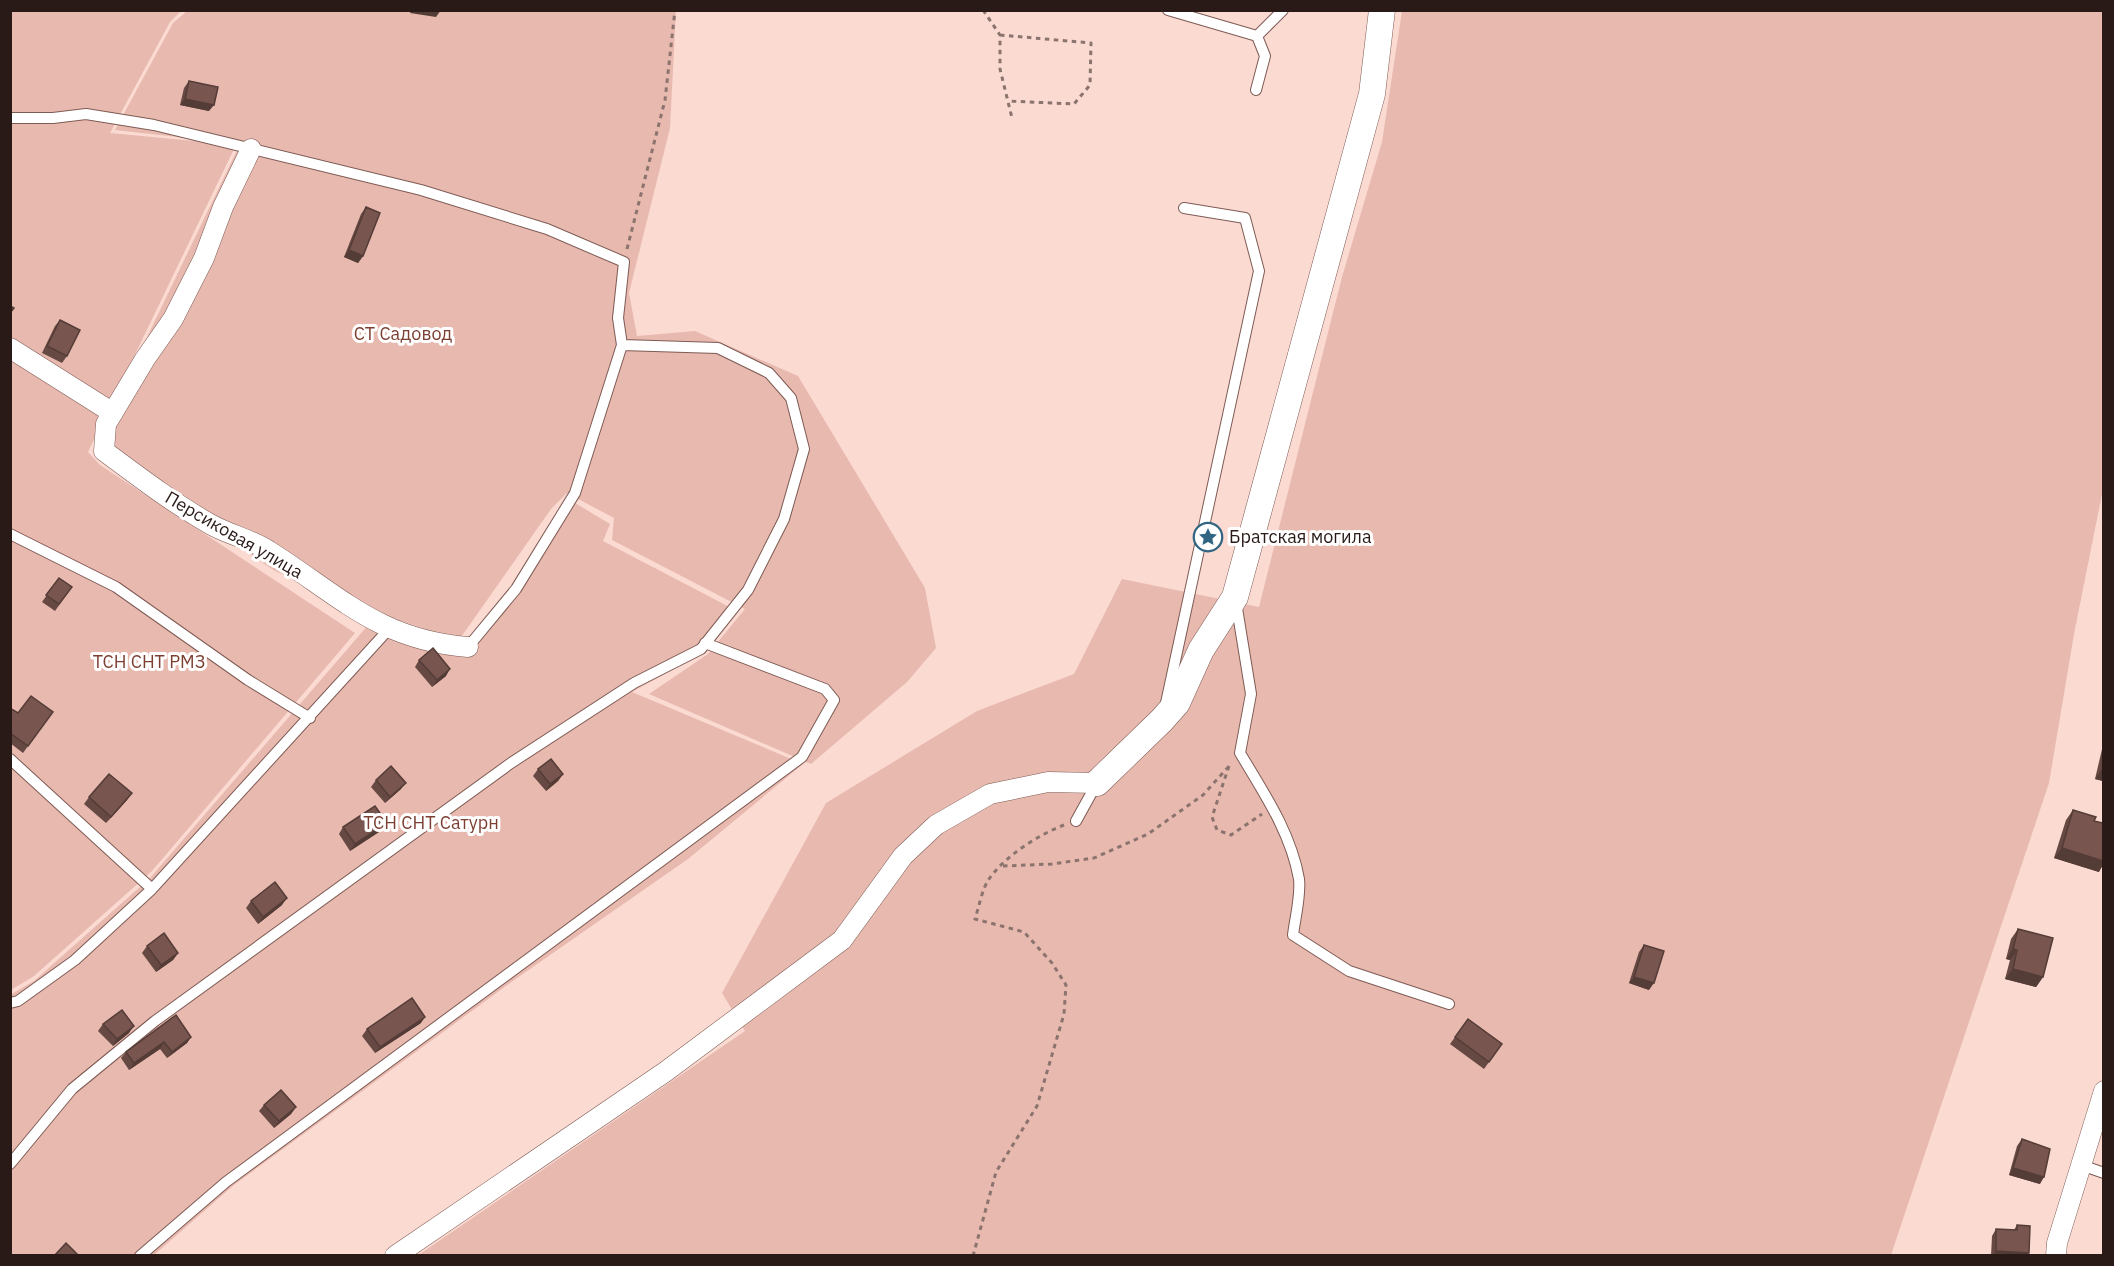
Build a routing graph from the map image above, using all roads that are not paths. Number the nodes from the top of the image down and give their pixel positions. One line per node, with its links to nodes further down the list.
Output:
1 (1168, 10): 4 (lane)
2 (1283, 10): 4 (lane)
3 (1382, 10): 13 (street)
4 (1257, 36): 5 (lane)
5 (1256, 90)
6 (10, 118): 7 (lane)
7 (251, 149): 9 (lane); 11 (street)
8 (1184, 208): 18 (lane)
9 (622, 345): 15 (lane); 16 (lane)
10 (10, 348): 11 (street)
11 (113, 413): 14 (street, Персиковая улица)
12 (10, 534): 17 (lane)
13 (1236, 597): 18 (street); 24 (lane)
14 (389, 628): 16 (street, Персиковая улица); 17 (lane)
15 (705, 643): 26 (lane); 29 (lane)
16 (468, 647)
17 (310, 718): 22 (lane)
18 (1162, 720): 20 (street)
19 (10, 759): 22 (lane)
20 (1097, 783): 21 (lane); 30 (street)
21 (1076, 821)
22 (152, 889): 23 (lane)
23 (10, 1003)
24 (1449, 1004)
25 (2103, 1091): 27 (street)
26 (10, 1164)
27 (2081, 1165): 28 (lane); 31 (street)
28 (2103, 1173)
29 (140, 1256)
30 (395, 1256)
31 (2056, 1256)

